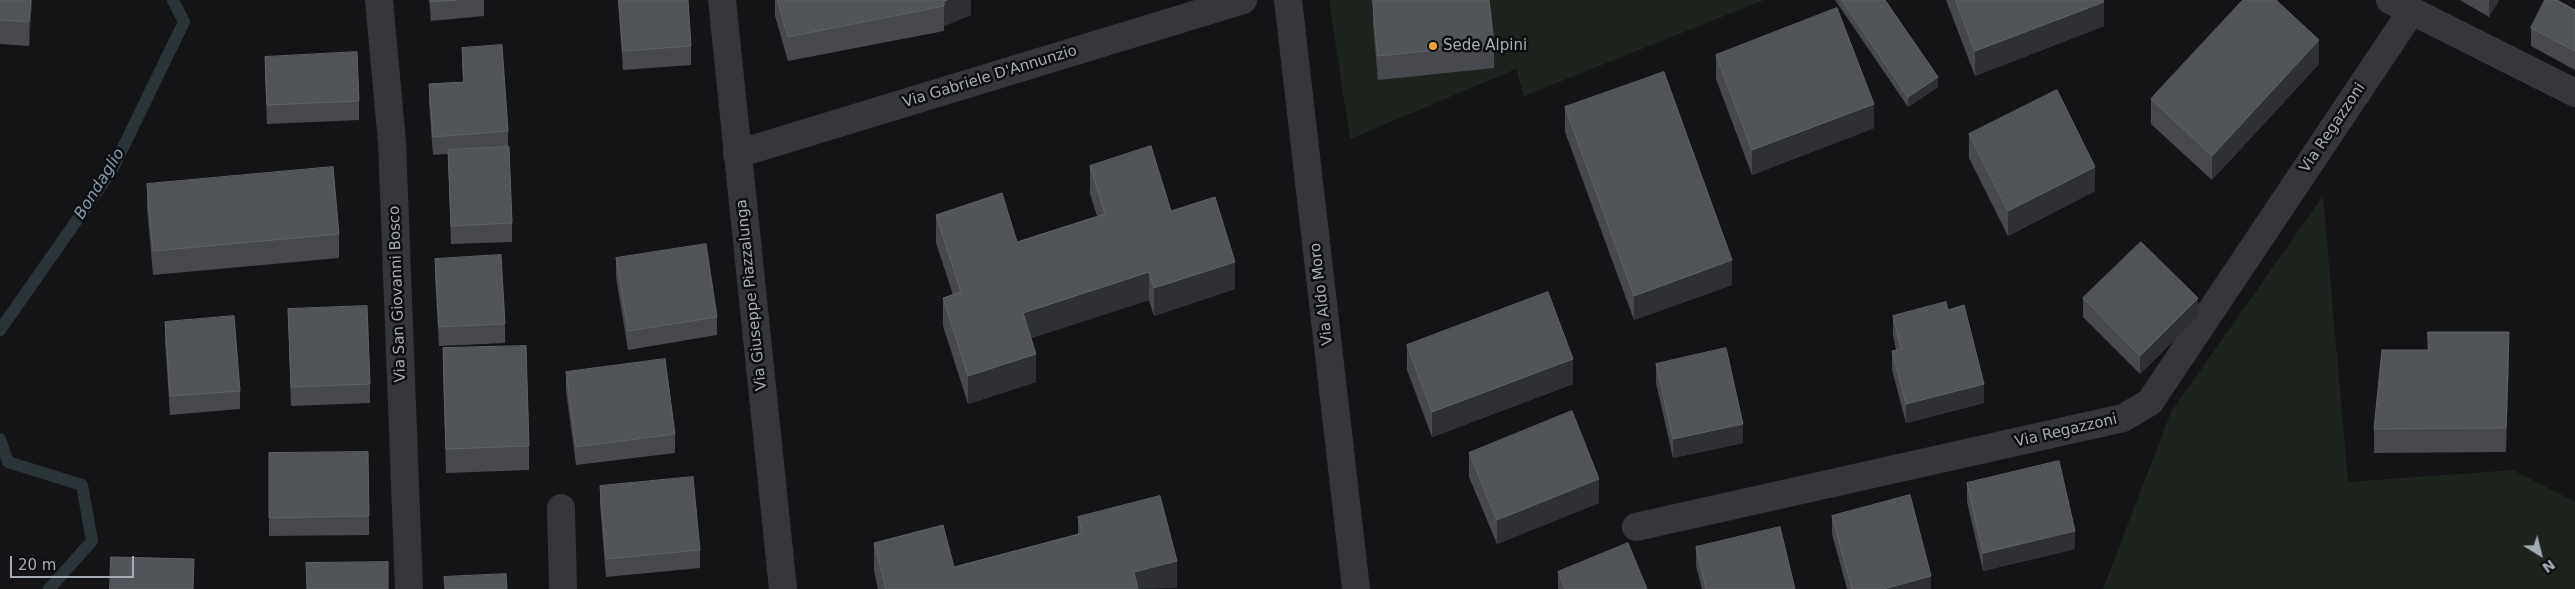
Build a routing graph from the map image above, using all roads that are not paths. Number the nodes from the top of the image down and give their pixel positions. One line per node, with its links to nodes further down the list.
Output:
1 (379, 0): 10 (street, Via San Giovanni Bosco)
2 (722, 0): 7 (street, Via Giuseppe Piazzalunga)
3 (1243, 0): 7 (street, Via Gabriele D'Annunzio)
4 (1288, 0): 13 (street, Via Aldo Moro)
5 (2400, 6): 6 (street); 9 (street, Via Regazzoni)
6 (2575, 93)
7 (737, 154): 12 (street, Via Giuseppe Piazzalunga)
8 (561, 508): 11 (street)
9 (1636, 527)
10 (408, 589)
11 (563, 589)
12 (783, 589)
13 (1356, 589)

